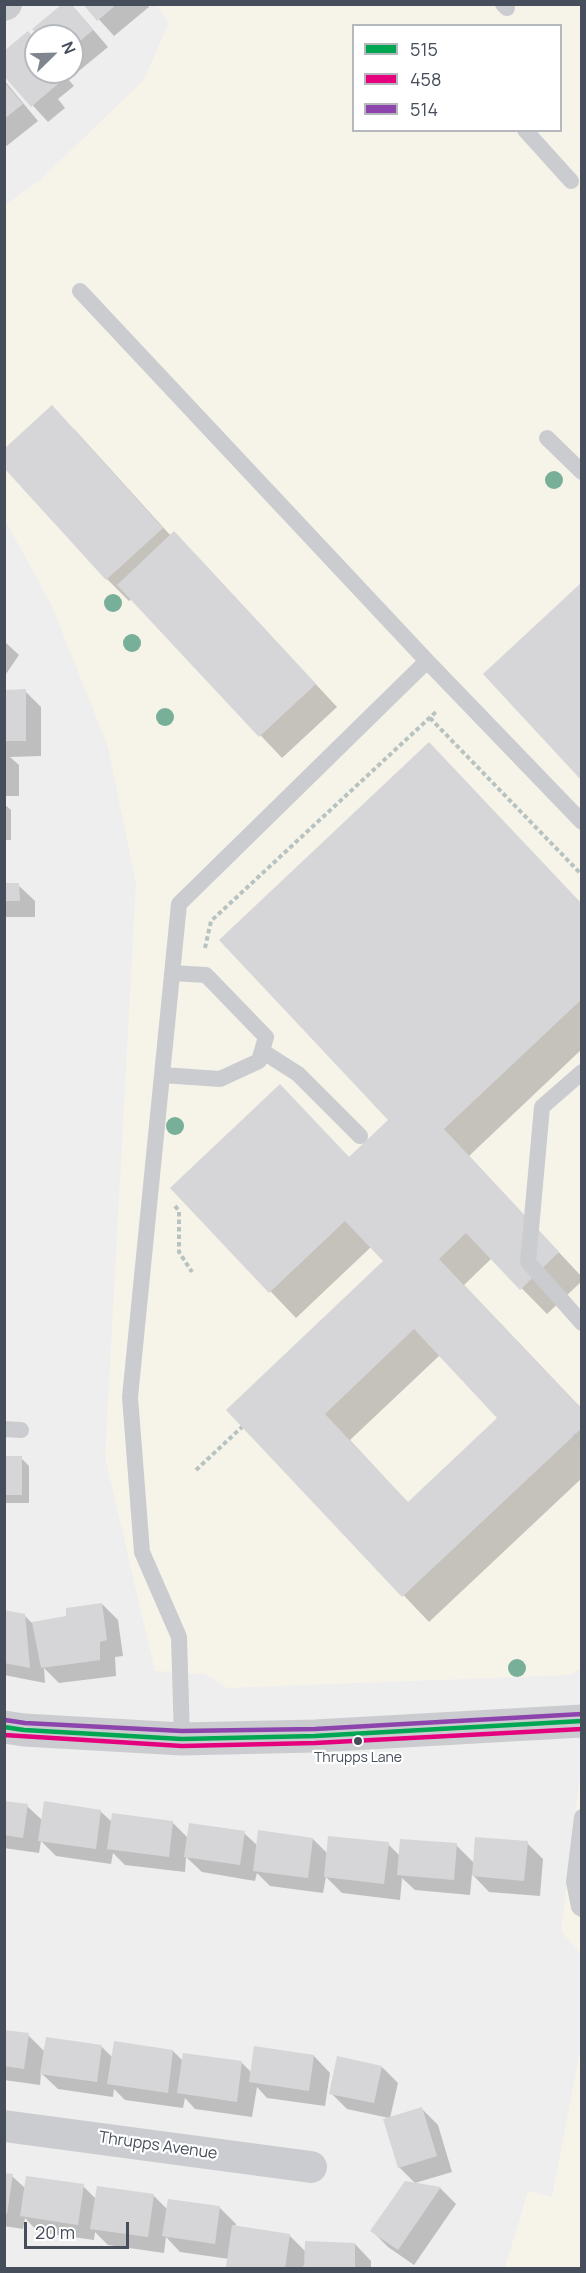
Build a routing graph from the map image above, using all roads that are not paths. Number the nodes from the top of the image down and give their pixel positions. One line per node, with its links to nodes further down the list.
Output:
1 (527, 132): 2 (lane)
2 (571, 181)
3 (80, 291): 6 (lane)
4 (547, 438): 5 (lane)
5 (582, 472)
6 (427, 661): 7 (lane); 8 (lane)
7 (582, 822)
8 (172, 973): 9 (lane); 11 (lane)
9 (262, 1051): 11 (lane); 12 (lane)
10 (582, 1072): 13 (lane)
11 (162, 1075): 16 (lane)
12 (360, 1136)
13 (582, 1323)
14 (582, 1721): 16 (street)
15 (4, 1727): 16 (street)
16 (182, 1739)
17 (582, 1817): 18 (lane)
18 (582, 1909)
19 (4, 2126): 20 (street, Thrupps Avenue)
20 (311, 2167)

